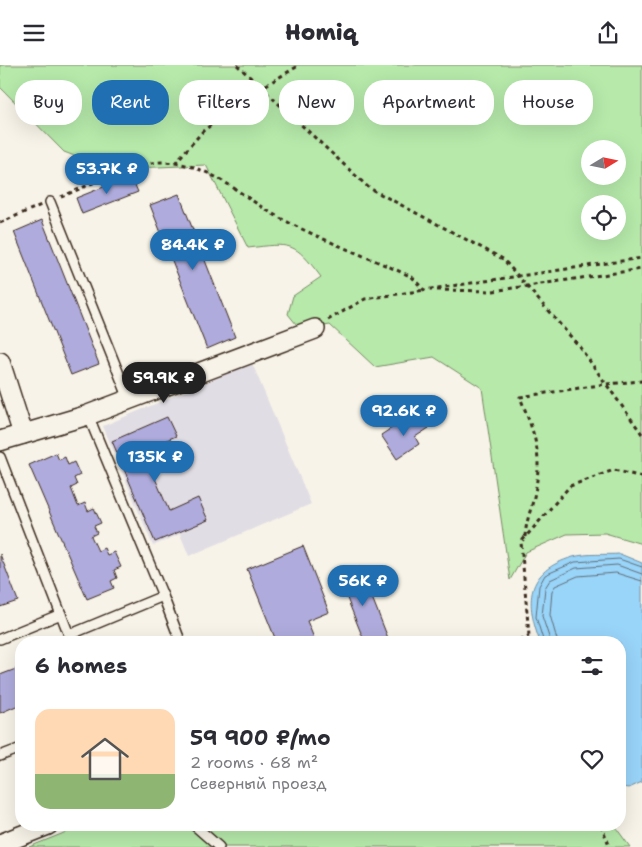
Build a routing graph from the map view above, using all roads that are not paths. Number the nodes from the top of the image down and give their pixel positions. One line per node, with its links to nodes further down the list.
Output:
1 (50, 201): 4 (lane)
2 (315, 329): 4 (street)
3 (0, 362): 6 (street)
4 (129, 399): 5 (street)
5 (88, 415): 6 (street); 9 (lane)
6 (23, 434): 7 (street)
7 (0, 441)
8 (0, 457): 10 (lane)
9 (163, 596): 10 (lane); 11 (lane)
10 (61, 614): 12 (lane)
11 (178, 636)
12 (0, 639)
13 (15, 750): 14 (lane)
14 (0, 756)
15 (33, 831): 17 (street)
16 (201, 831): 18 (lane)
17 (0, 844)
18 (219, 847)

